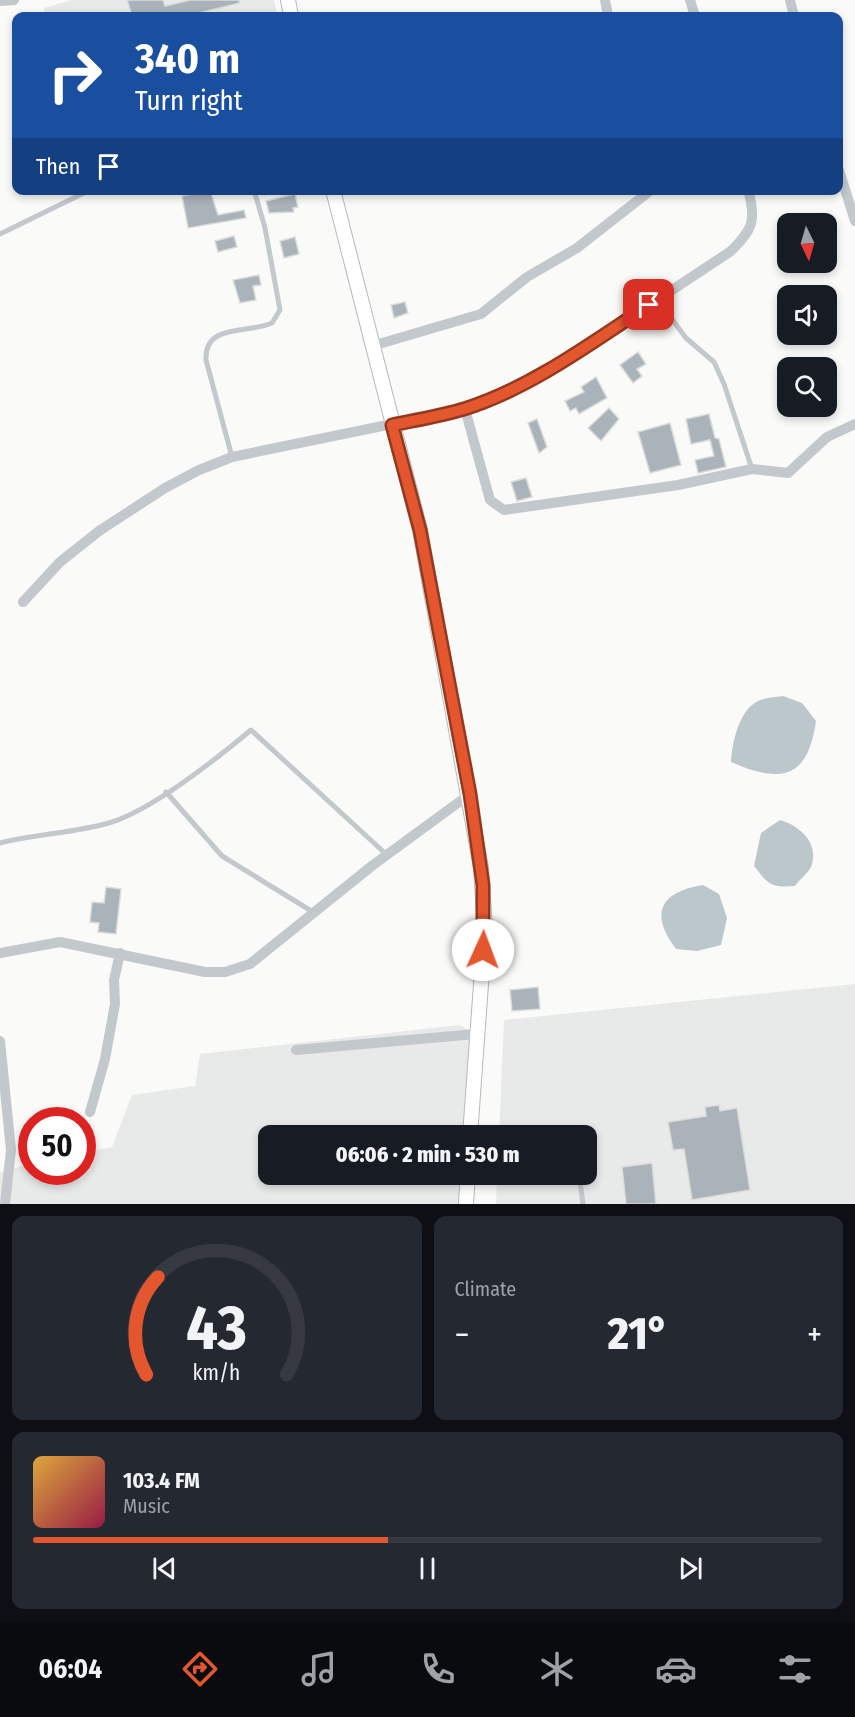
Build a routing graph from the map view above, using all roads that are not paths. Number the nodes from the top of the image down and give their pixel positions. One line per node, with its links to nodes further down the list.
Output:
1 (14, 0): 2 (street)
2 (0, 1)
3 (843, 183): 9 (street)
4 (80, 195): 10 (lane)
5 (255, 195): 16 (lane)
6 (334, 195): 12 (main road)
7 (645, 195): 12 (street)
8 (749, 195): 11 (street)
9 (855, 221)
10 (0, 234)
11 (657, 299): 13 (street); 17 (lane)
12 (372, 346): 15 (main road)
13 (465, 409): 15 (street); 17 (street)
14 (855, 424): 17 (street)
15 (392, 425): 16 (street); 20 (main road)
16 (232, 457): 18 (street)
17 (752, 469)
18 (23, 602)
19 (166, 792): 21 (lane); 22 (lane); 23 (lane)
20 (470, 794): 22 (street); 26 (main road)
21 (0, 843)
22 (387, 855): 23 (street)
23 (315, 913): 25 (street)
24 (0, 953): 25 (street)
25 (120, 953): 29 (street)
26 (476, 1034): 28 (street); 30 (main road)
27 (0, 1041): 33 (street)
28 (296, 1050)
29 (91, 1107)
30 (471, 1125)
31 (467, 1185): 34 (main road)
32 (580, 1185): 35 (lane)
33 (4, 1204)
34 (466, 1204)
35 (583, 1204)

